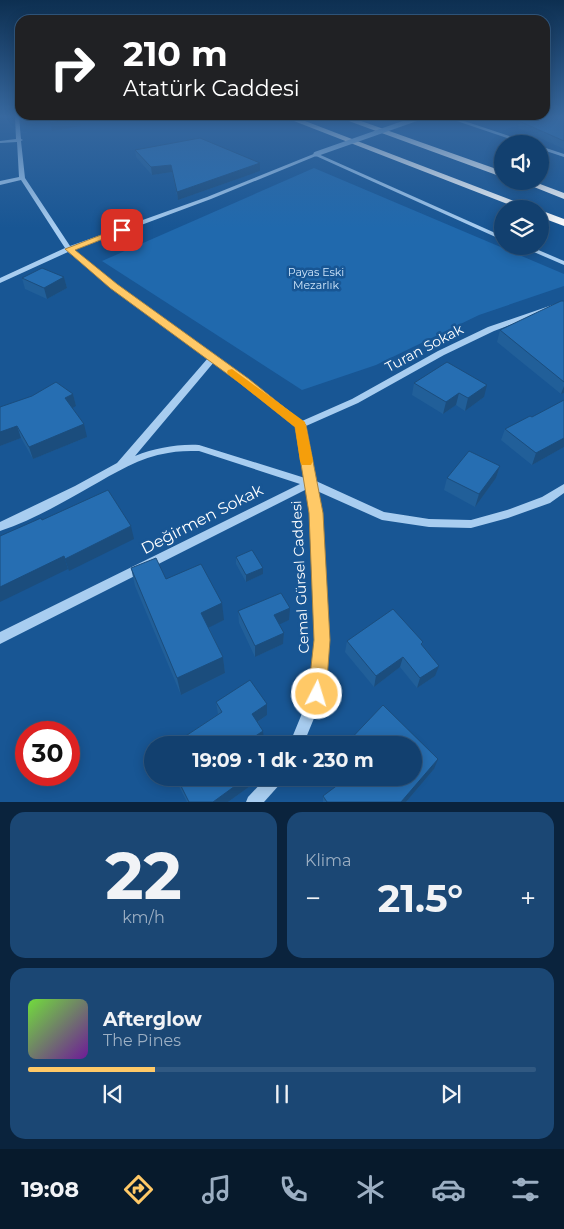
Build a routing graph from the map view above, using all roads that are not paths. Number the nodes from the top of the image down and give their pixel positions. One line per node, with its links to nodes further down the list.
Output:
1 (21, 153): 6 (street)
2 (384, 153): 10 (highway)
3 (444, 153): 5 (highway)
4 (316, 154): 13 (street); 14 (street)
5 (494, 171)
6 (22, 178): 7 (street); 14 (street)
7 (0, 183)
8 (548, 190): 9 (highway)
9 (564, 196)
10 (506, 200)
11 (549, 217): 12 (highway)
12 (564, 223)
13 (494, 234)
14 (69, 249): 17 (street); 19 (street)
15 (544, 255): 16 (street)
16 (564, 264)
17 (0, 281)
18 (564, 303): 20 (street, Turan Sokak)
19 (212, 358): 20 (street); 21 (street)
20 (300, 425): 22 (street, Cemal Gürsel Caddesi)
21 (121, 465): 22 (street); 24 (street)
22 (310, 483): 23 (street); 25 (street, Değirmen Sokak); 26 (street, Cemal Gürsel Caddesi)
23 (564, 488)
24 (0, 528)
25 (0, 638)
26 (300, 736)
27 (268, 786): 28 (street)
28 (253, 802)

